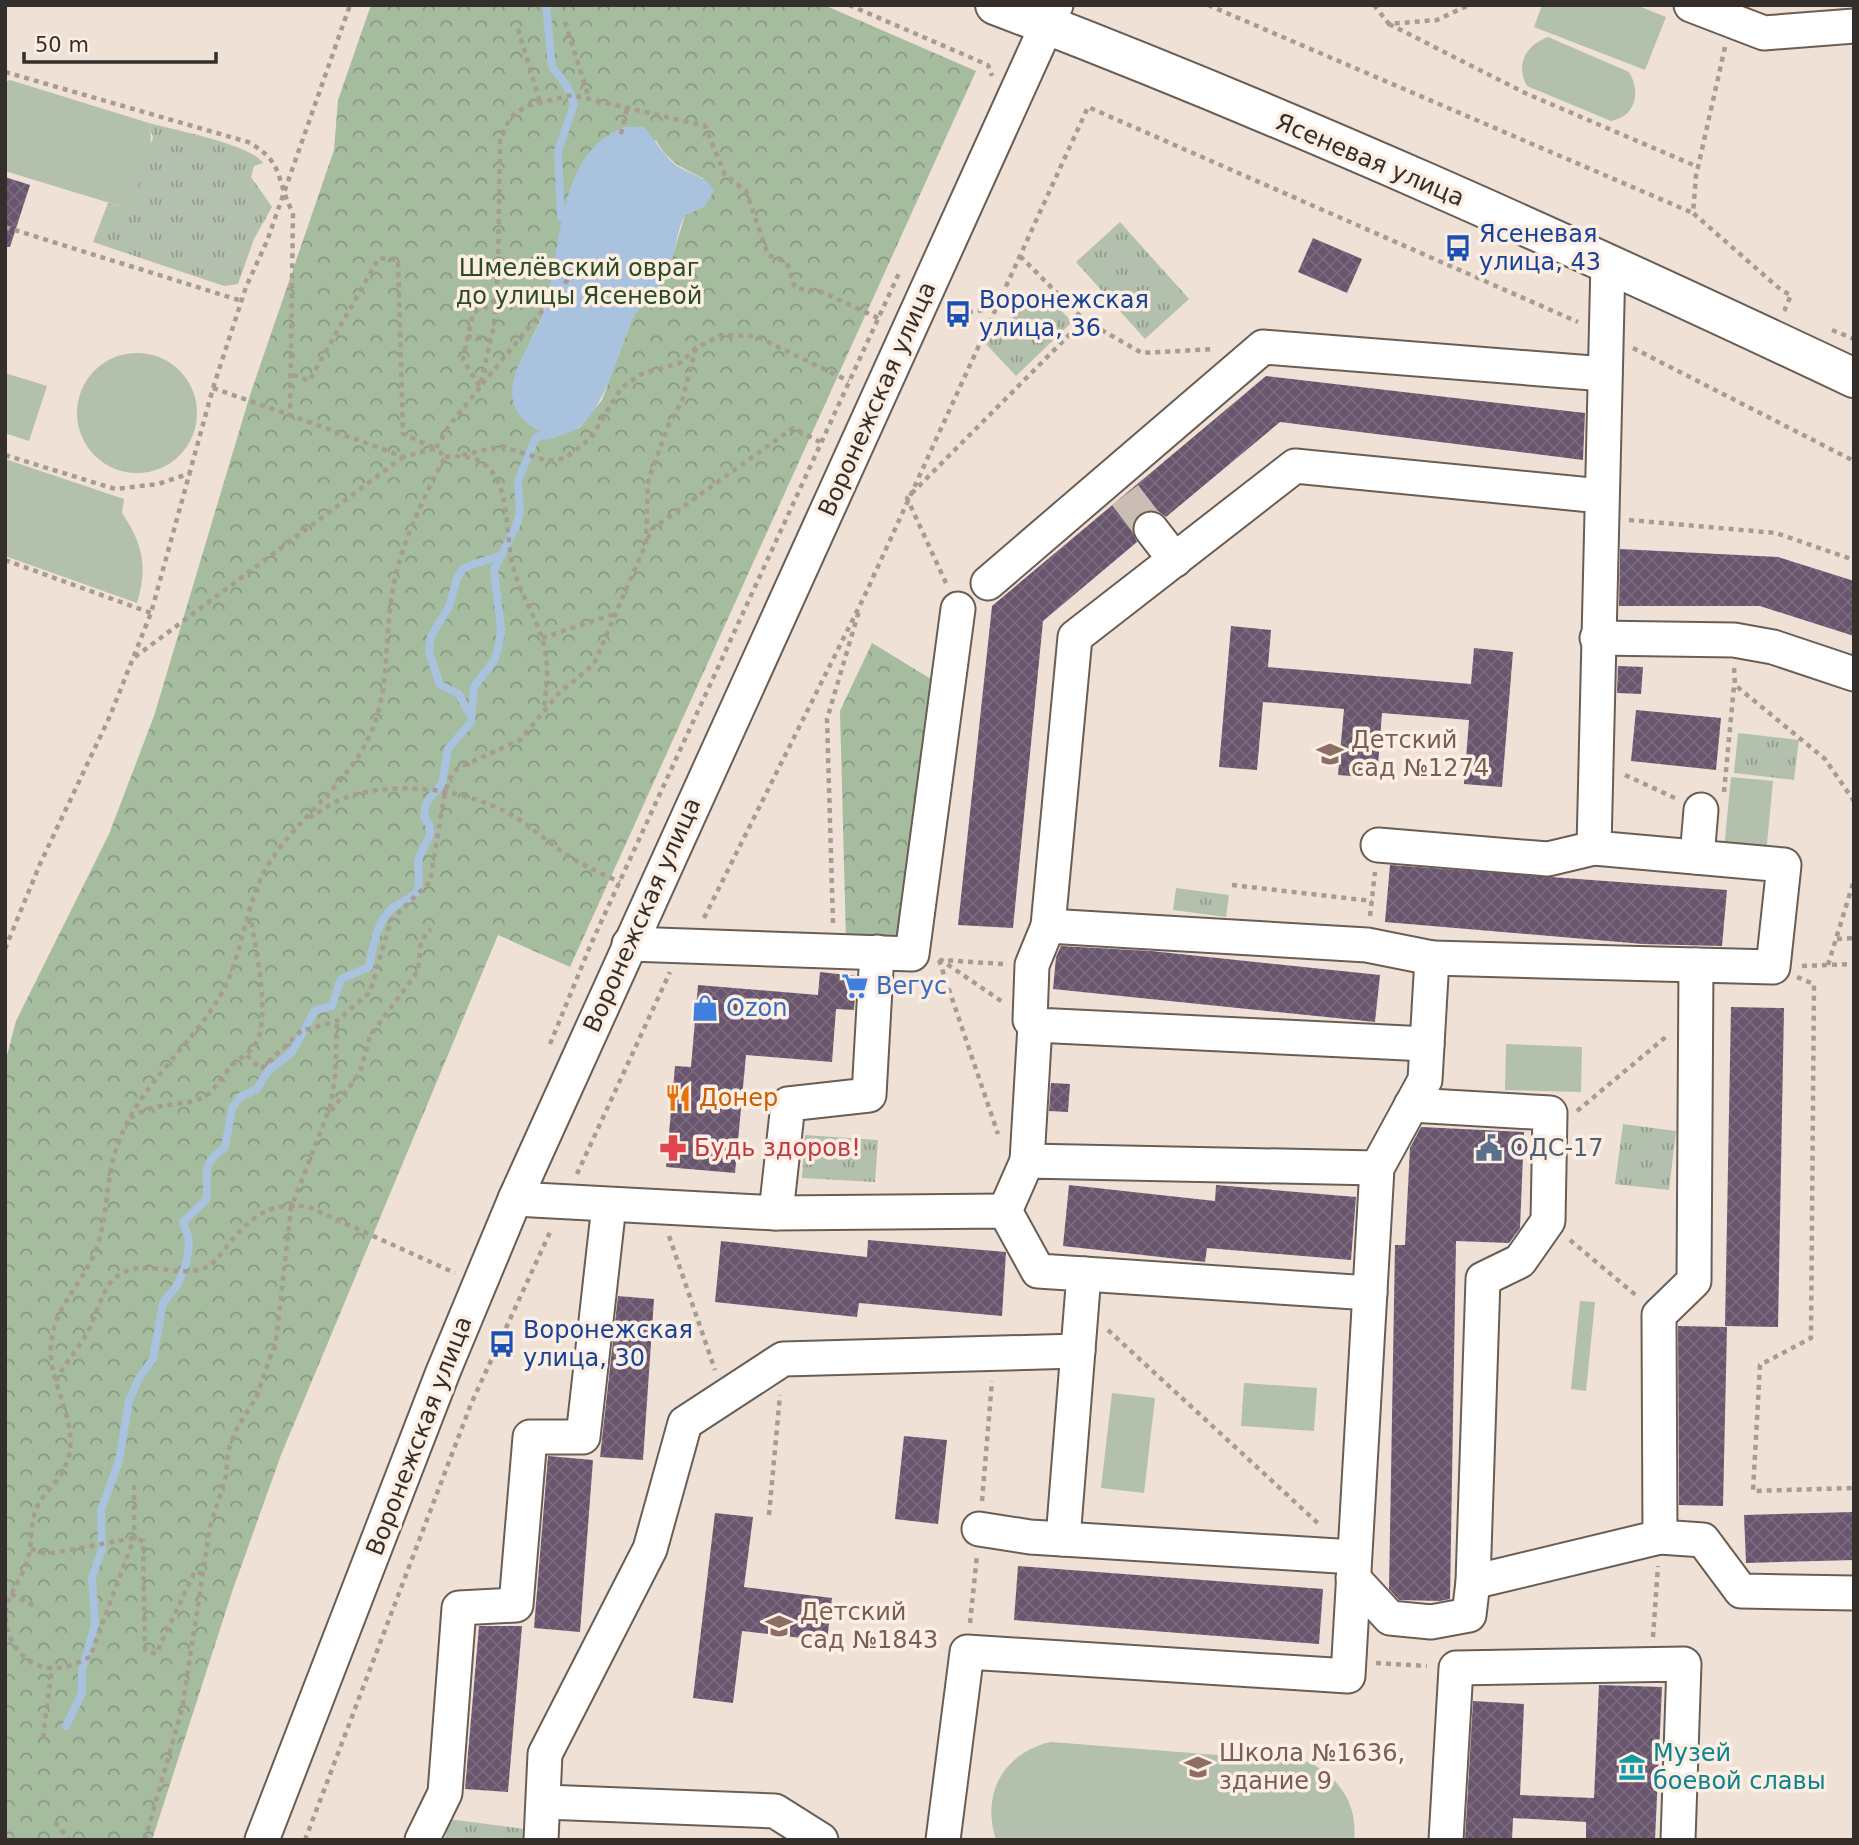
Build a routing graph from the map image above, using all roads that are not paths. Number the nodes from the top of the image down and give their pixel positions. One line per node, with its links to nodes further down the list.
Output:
1 (995, 5): 3 (main road, Ясеневая улица)
2 (1691, 5): 4 (street)
3 (1053, 15): 5 (main road, Ясеневая улица); 20 (street, Воронежская улица)
4 (1854, 26)
5 (1608, 262): 6 (street); 7 (main road, Ясеневая улица)
6 (1605, 374): 8 (street); 11 (street)
7 (1854, 378)
8 (1601, 507): 10 (street); 13 (street)
9 (1152, 529): 10 (street)
10 (1175, 560): 19 (street)
11 (988, 583)
12 (958, 609): 21 (street)
13 (1597, 638): 14 (street); 17 (street)
14 (1854, 674)
15 (1711, 808): 18 (street)
16 (1378, 845): 17 (street)
17 (1594, 848): 18 (street)
18 (1697, 857): 23 (street)
19 (1048, 926): 22 (street); 24 (street)
20 (629, 944): 21 (street); 29 (street, Воронежская улица)
21 (877, 952): 32 (street)
22 (1433, 958): 23 (street); 25 (street)
23 (1696, 965): 37 (street)
24 (1033, 1023): 25 (street); 27 (street)
25 (1427, 1044): 26 (street)
26 (1411, 1105): 28 (street); 40 (street)
27 (1027, 1161): 28 (street); 31 (street)
28 (1377, 1168): 34 (street)
29 (514, 1199): 30 (street); 43 (street, Воронежская улица)
30 (609, 1205): 32 (street); 44 (street)
31 (1006, 1211): 32 (street); 33 (street)
32 (776, 1213)
33 (1083, 1290): 34 (street); 35 (street)
34 (1370, 1293): 39 (street)
35 (1078, 1351): 38 (street); 42 (street)
36 (979, 1529): 38 (street)
37 (1660, 1537): 40 (street); 41 (street)
38 (1063, 1539): 39 (street)
39 (1354, 1567): 40 (street); 47 (street)
40 (1473, 1582)
41 (1854, 1593)
42 (544, 1802): 45 (street); 46 (street)
43 (262, 1840)
44 (422, 1840)
45 (541, 1840)
46 (821, 1840)
47 (943, 1840)
48 (1446, 1840): 49 (street)
49 (1678, 1840)

